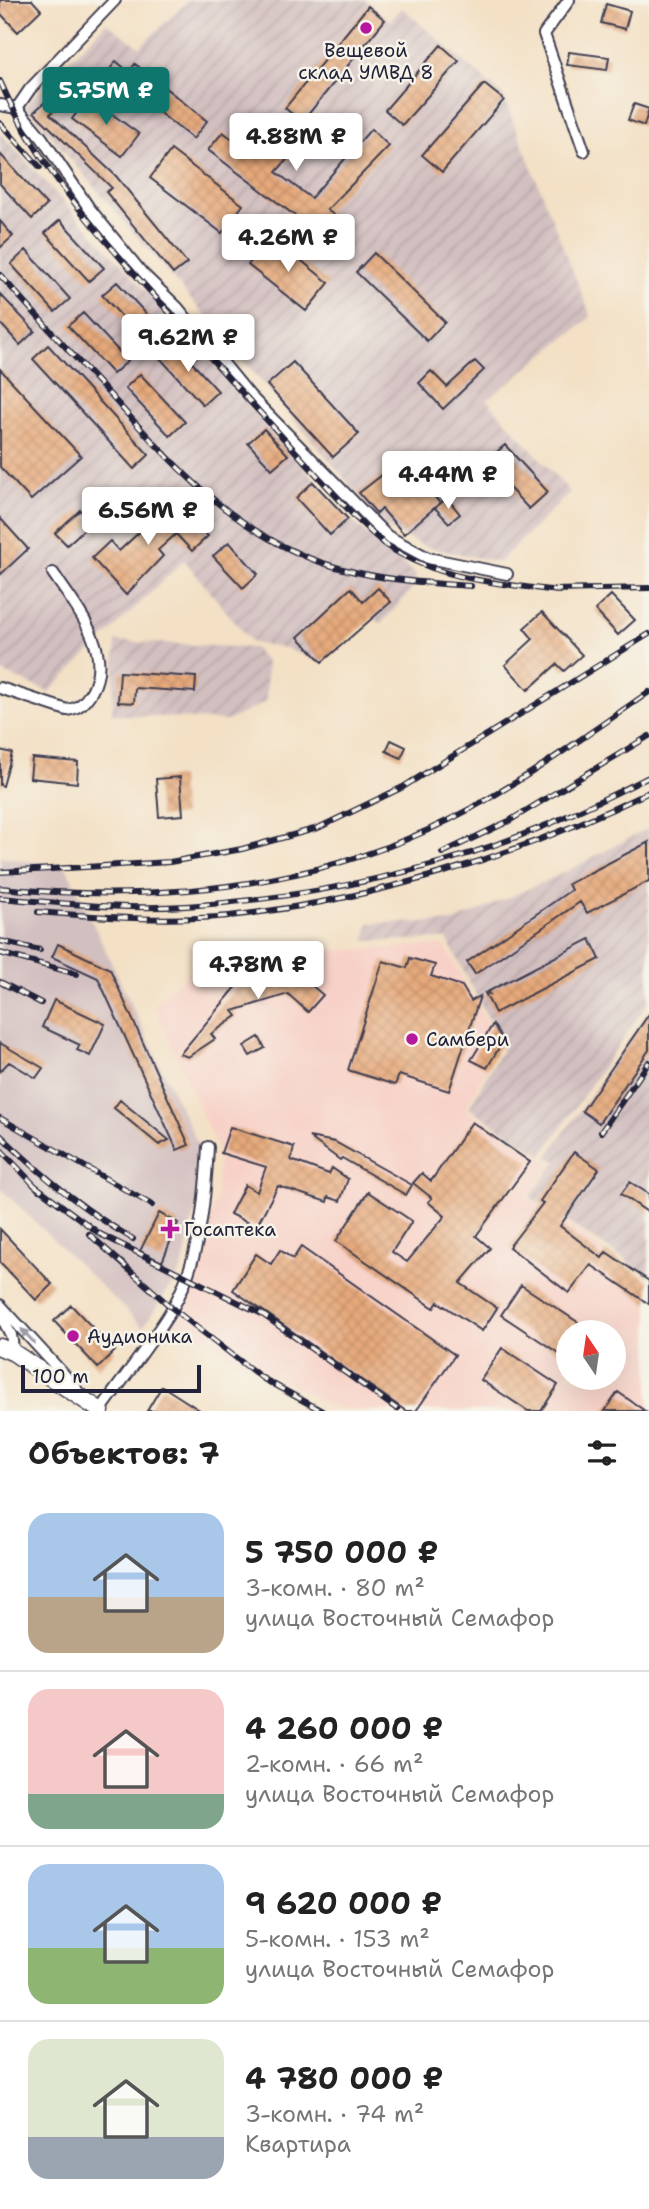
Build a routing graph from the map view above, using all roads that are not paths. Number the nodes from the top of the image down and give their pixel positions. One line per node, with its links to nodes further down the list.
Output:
1 (116, 0): 4 (street)
2 (569, 0): 5 (street)
3 (0, 104): 4 (street)
4 (17, 108): 7 (street)
5 (584, 151)
6 (53, 573): 8 (street)
7 (508, 574)
8 (0, 688)
9 (208, 1147): 13 (street)
10 (0, 1305): 13 (street, one-way to 10)
11 (0, 1314): 12 (street)
12 (7, 1350): 13 (main road)
13 (97, 1408)

